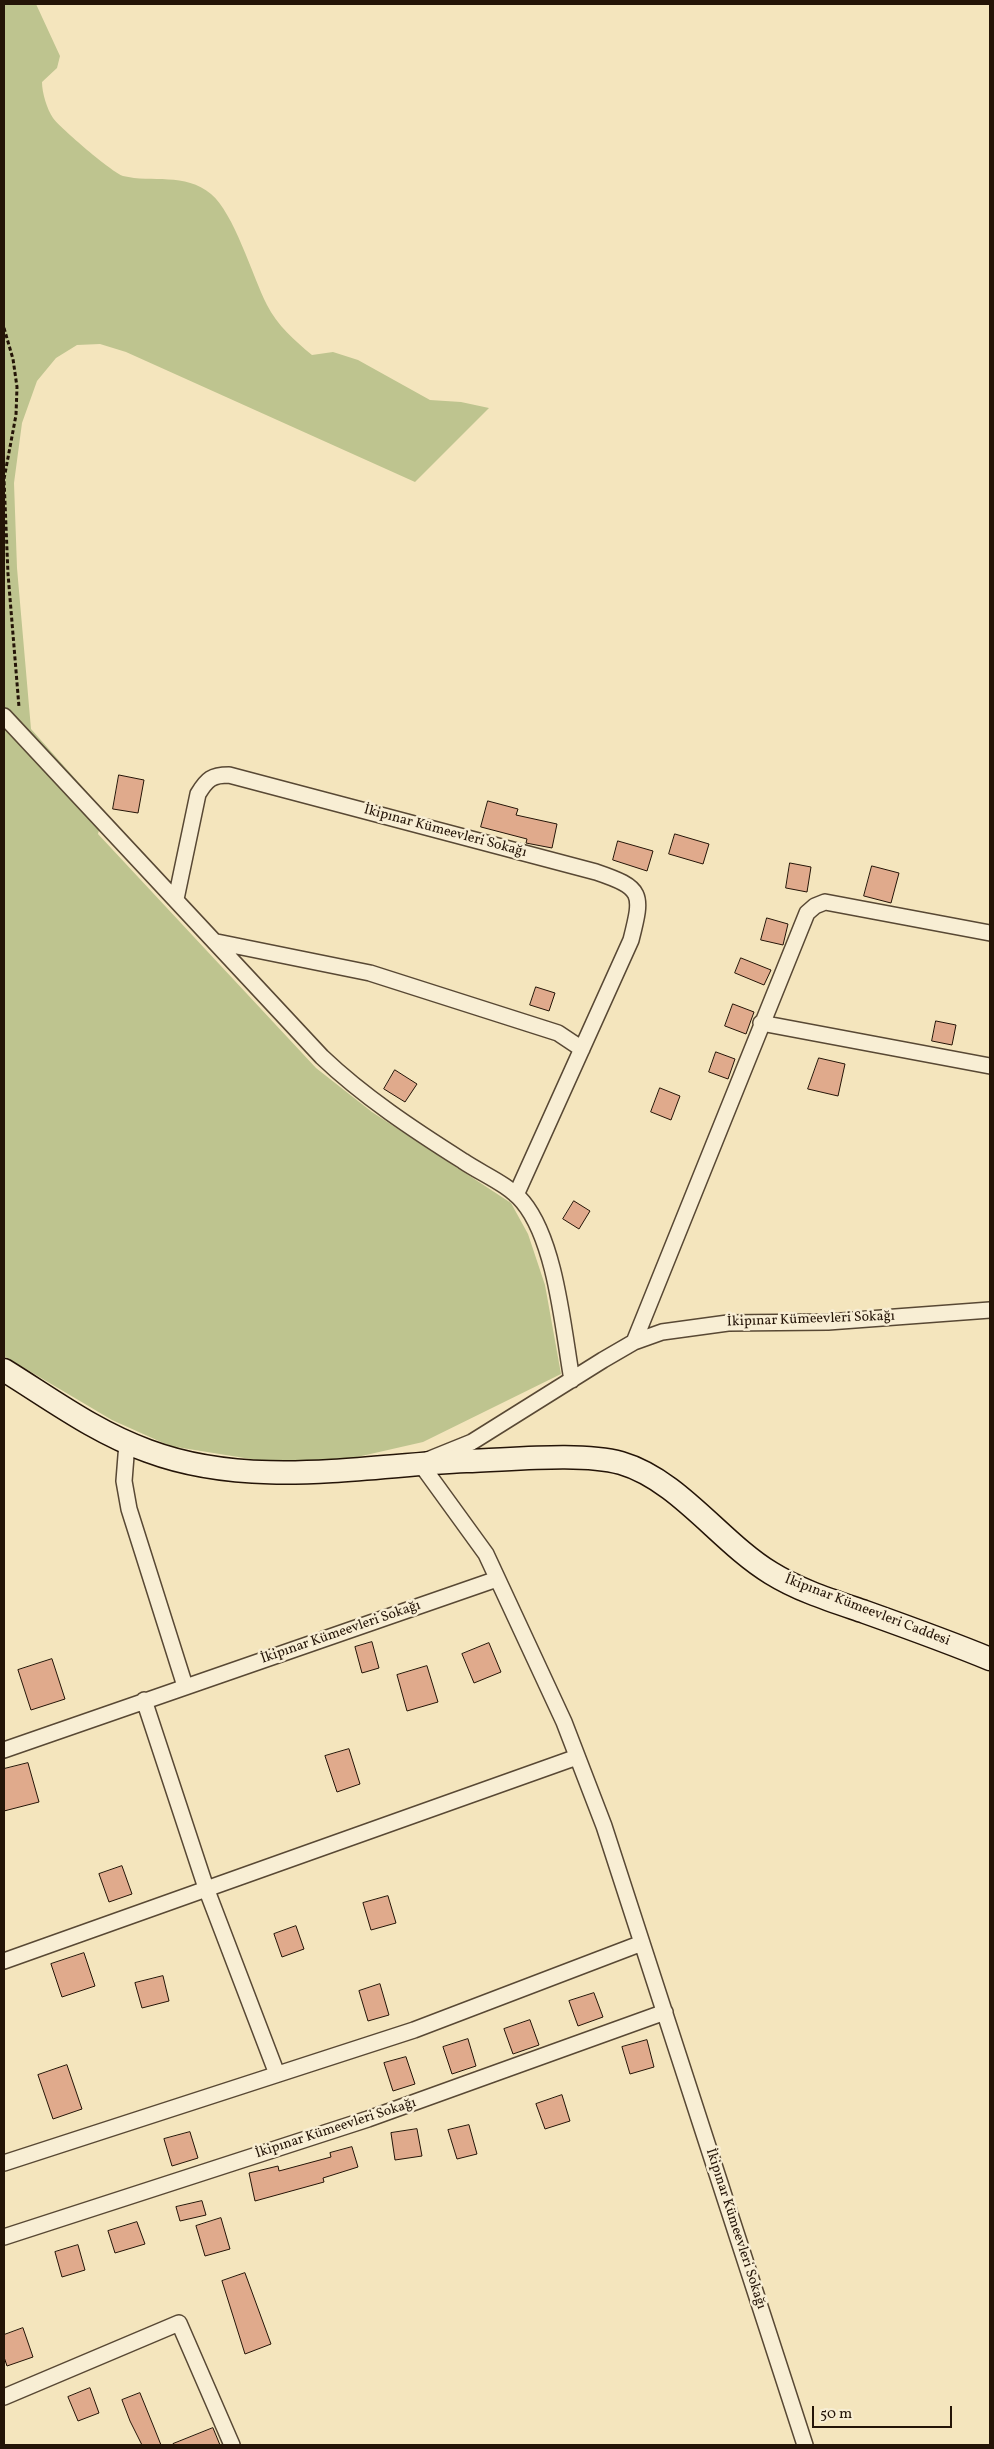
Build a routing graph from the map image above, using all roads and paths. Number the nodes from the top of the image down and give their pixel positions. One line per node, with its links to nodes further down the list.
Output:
1 (4, 328): 3 (path)
2 (4, 716): 3 (street)
3 (21, 735): 4 (street)
4 (176, 898): 6 (street); 8 (street, İkipınar Kümeevleri Sokağı)
5 (990, 933): 7 (street)
6 (217, 942): 8 (street); 10 (street)
7 (761, 1022): 9 (street); 12 (street)
8 (582, 1049): 10 (street, İkipınar Kümeevleri Sokağı)
9 (990, 1066)
10 (516, 1195): 14 (street)
11 (990, 1310): 12 (street, İkipınar Kümeevleri Sokağı)
12 (634, 1342): 14 (street, İkipınar Kümeevleri Sokağı)
13 (4, 1370): 15 (street, İkipınar Kümeevleri Caddesi)
14 (572, 1380): 16 (street, İkipınar Kümeevleri Sokağı)
15 (127, 1443): 16 (street, İkipınar Kümeevleri Caddesi); 19 (street)
16 (420, 1463): 17 (street, İkipınar Kümeevleri Sokağı); 18 (street, İkipınar Kümeevleri Caddesi)
17 (497, 1579): 19 (street, İkipınar Kümeevleri Sokağı); 22 (street, İkipınar Kümeevleri Sokağı)
18 (990, 1659)
19 (185, 1686): 20 (street, İkipınar Kümeevleri Sokağı)
20 (144, 1700): 21 (street, İkipınar Kümeevleri Sokağı); 23 (street)
21 (4, 1750)
22 (577, 1757): 23 (street); 24 (street, İkipınar Kümeevleri Sokağı)
23 (206, 1888): 25 (street); 27 (street)
24 (642, 1943): 26 (street, İkipınar Kümeevleri Sokağı); 27 (street)
25 (4, 1961)
26 (665, 2012): 29 (street, İkipınar Kümeevleri Sokağı); 32 (street, İkipınar Kümeevleri Sokağı)
27 (277, 2074): 28 (street)
28 (4, 2163)
29 (4, 2236)
30 (4, 2397): 31 (street)
31 (232, 2445)
32 (805, 2445)

